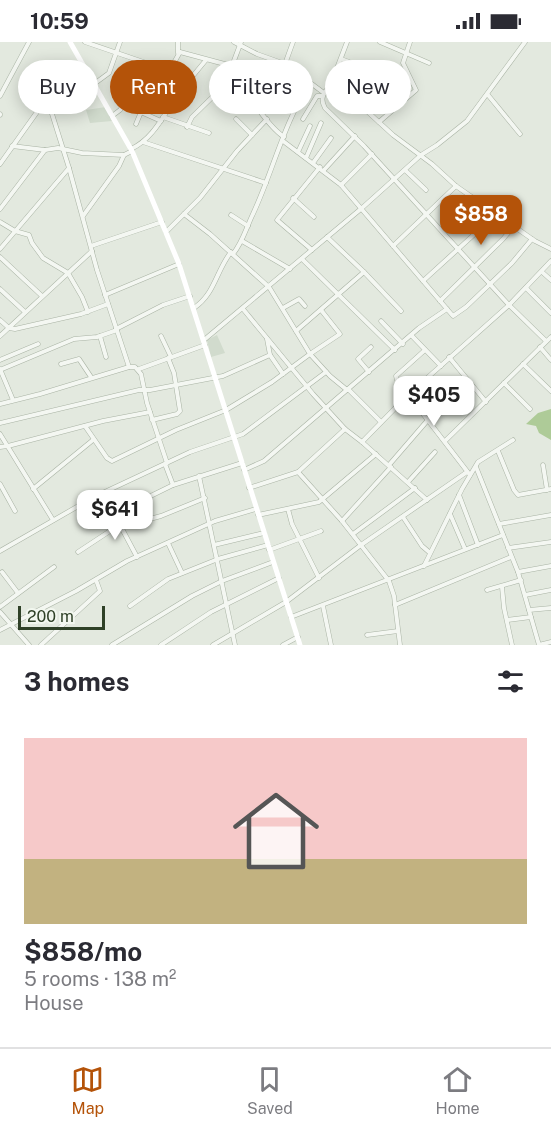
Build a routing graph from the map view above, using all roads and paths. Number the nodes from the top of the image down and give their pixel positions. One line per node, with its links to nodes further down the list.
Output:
1 (29, 42): 33 (street)
2 (71, 42): 17 (main road)
3 (85, 42): 13 (street)
4 (120, 42): 13 (street)
5 (178, 42): 15 (street)
6 (234, 42): 12 (street)
7 (293, 42): 23 (street)
8 (347, 42): 16 (street)
9 (380, 42): 14 (street)
10 (410, 42): 14 (street)
11 (525, 42): 32 (street)
12 (241, 44): 21 (street); 22 (street)
13 (116, 52): 18 (street); 27 (street)
14 (405, 52): 25 (street); 48 (street)
15 (178, 53): 19 (street); 20 (street)
16 (340, 59)
17 (80, 60)
18 (137, 60)
19 (175, 60)
20 (206, 60): 24 (street); 26 (street)
21 (234, 60)
22 (277, 60)
23 (289, 60)
24 (209, 61)
25 (429, 63)
26 (197, 71)
27 (98, 81)
28 (313, 86): 31 (street)
29 (98, 91): 43 (main road)
30 (325, 92): 31 (street)
31 (323, 94): 47 (street); 56 (street)
32 (488, 95): 54 (street); 69 (street)
33 (0, 96)
34 (209, 100): 52 (street)
35 (35, 114): 61 (street)
36 (52, 114): 63 (street)
37 (140, 114): 50 (street)
38 (147, 114): 44 (street)
39 (165, 114): 44 (street)
40 (263, 114): 46 (street)
41 (293, 114): 58 (street)
42 (370, 114): 48 (street)
43 (112, 116): 64 (main road)
44 (162, 119): 52 (street); 59 (street)
45 (236, 119): 55 (street)
46 (267, 119): 55 (street); 58 (street)
47 (303, 119)
48 (379, 122): 69 (street)
49 (321, 123): 60 (street)
50 (136, 124)
51 (310, 126): 66 (street)
52 (187, 127): 53 (street)
53 (209, 133)
54 (520, 134)
55 (252, 135): 74 (street)
56 (355, 136): 67 (street); 75 (street)
57 (331, 138): 65 (street)
58 (284, 139): 66 (street); 78 (street)
59 (143, 142): 64 (street); 74 (street)
60 (312, 145): 65 (street); 70 (street)
61 (12, 146): 62 (street); 71 (street)
62 (45, 150): 63 (street); 84 (street)
63 (63, 150): 68 (street); 73 (street)
64 (131, 150): 68 (street); 92 (main road)
65 (322, 151): 72 (street)
66 (298, 152): 70 (street)
67 (372, 154): 77 (street); 79 (street)
68 (124, 155): 90 (street)
69 (421, 155): 76 (street); 80 (street)
70 (306, 158): 72 (street)
71 (1, 162)
72 (314, 163): 75 (street)
73 (69, 168): 90 (street); 96 (street)
74 (223, 169): 78 (street); 86 (street)
75 (322, 169): 79 (street); 82 (street)
76 (406, 171): 77 (street); 81 (street)
77 (395, 180): 83 (street); 88 (street)
78 (266, 183): 94 (street)
79 (340, 185): 83 (street)
80 (456, 186): 85 (street); 88 (street)
81 (426, 190)
82 (293, 198): 91 (street); 107 (street)
83 (362, 208): 99 (street); 102 (street)
84 (0, 209)
85 (495, 213): 95 (street); 98 (street)
86 (184, 214): 97 (street); 108 (street)
87 (231, 215): 94 (street)
88 (427, 215): 102 (street); 104 (street)
89 (456, 215): 98 (street)
90 (82, 217): 103 (street)
91 (314, 217)
92 (162, 222): 97 (main road); 103 (street)
93 (1, 224): 96 (street)
94 (248, 226): 101 (street)
95 (514, 226): 100 (street); 113 (street)
96 (15, 231): 105 (street); 117 (street)
97 (166, 232): 112 (main road)
98 (474, 234): 104 (street)
99 (327, 237): 107 (street); 115 (street)
100 (532, 239): 106 (street); 120 (street)
101 (242, 241): 108 (street); 114 (street)
102 (393, 246): 119 (street)
103 (91, 248): 117 (street); 124 (street)
104 (459, 248): 113 (street); 119 (street)
105 (0, 249)
106 (551, 249)
107 (312, 250): 110 (street)
108 (232, 253): 121 (street); 132 (street)
109 (0, 257): 126 (street)
110 (302, 259): 114 (street); 125 (street)
111 (551, 261): 116 (street)
112 (179, 264): 124 (street); 127 (main road)
113 (475, 267): 120 (street); 128 (street)
114 (290, 268): 121 (street)
115 (364, 272): 125 (street); 137 (street)
116 (542, 272): 118 (street); 122 (street)
117 (68, 273): 126 (street); 139 (street)
118 (551, 280)
119 (423, 281): 128 (street)
120 (490, 284): 130 (street); 135 (street)
121 (269, 286): 133 (street); 134 (street)
122 (526, 288): 130 (street); 140 (street)
123 (0, 289): 138 (street)
124 (105, 295): 129 (street)
125 (338, 295): 136 (street); 158 (street)
126 (42, 296): 138 (street)
127 (190, 296): 132 (main road); 144 (street)
128 (440, 301): 135 (street)
129 (108, 304): 139 (street); 144 (street)
130 (509, 305): 152 (street); 163 (street)
131 (305, 306): 133 (street)
132 (194, 308): 153 (main road)
133 (283, 308): 145 (street)
134 (243, 309): 151 (street); 153 (street)
135 (447, 309): 149 (street)
136 (321, 310): 145 (street); 160 (street)
137 (401, 311)
138 (25, 312): 143 (street)
139 (88, 312): 143 (street)
140 (551, 313)
141 (0, 320): 143 (street)
142 (381, 321): 155 (street)
143 (9, 328): 146 (street)
144 (116, 330): 147 (street); 170 (street)
145 (296, 331): 160 (street)
146 (0, 336)
147 (100, 336): 162 (street); 173 (street)
148 (161, 336): 164 (street)
149 (412, 336): 155 (street); 159 (street)
150 (551, 337): 152 (street)
151 (267, 339): 161 (street); 171 (street)
152 (546, 341): 157 (street)
153 (205, 343): 164 (street); 178 (main road)
154 (38, 344): 165 (street)
155 (403, 344): 158 (street)
156 (371, 347): 175 (street)
157 (540, 347): 166 (street); 168 (street)
158 (395, 350): 175 (street)
159 (425, 350): 169 (street); 186 (street)
160 (310, 354): 171 (street); 174 (street)
161 (270, 356): 176 (street); 178 (street)
162 (106, 357)
163 (449, 357): 169 (street); 179 (street)
164 (169, 358): 172 (street); 181 (street)
165 (0, 360)
166 (551, 360)
167 (61, 364): 177 (street)
168 (523, 364): 180 (street); 185 (street)
169 (441, 366): 186 (street)
170 (129, 367): 172 (street); 177 (street)
171 (292, 367): 176 (street); 182 (street)
172 (139, 369): 183 (street)
173 (0, 370): 187 (street)
174 (326, 372): 182 (street); 184 (street)
175 (369, 372): 184 (street)
176 (283, 374): 192 (street)
177 (91, 377): 187 (street)
178 (215, 377): 181 (street); 192 (main road)
179 (465, 377): 188 (street); 195 (street)
180 (504, 383): 188 (street); 191 (street)
181 (175, 384): 183 (street); 194 (street)
182 (308, 387): 190 (street); 201 (street)
183 (146, 390): 193 (street); 197 (street)
184 (348, 390): 190 (street); 196 (street)
185 (551, 392)
186 (408, 395): 195 (street); 196 (street)
187 (13, 400): 189 (street)
188 (486, 402): 205 (street)
189 (0, 404)
190 (326, 407): 199 (street); 215 (street)
191 (530, 409)
192 (226, 411): 201 (main road); 202 (street)
193 (150, 412): 194 (street); 198 (street)
194 (152, 420): 202 (street)
195 (426, 420): 205 (street); 214 (street)
196 (381, 422): 206 (street)
197 (0, 423)
198 (85, 426): 203 (street); 207 (street)
199 (345, 429): 206 (street); 217 (street)
200 (0, 434): 207 (street)
201 (234, 437): 212 (street); 215 (main road)
202 (158, 439): 203 (street); 212 (street)
203 (93, 440): 225 (street)
204 (513, 440): 209 (street)
205 (445, 441): 218 (street)
206 (362, 442): 211 (street)
207 (8, 446): 208 (street); 225 (street)
208 (0, 447)
209 (498, 451): 216 (street); 226 (street)
210 (435, 452): 220 (street)
211 (376, 454): 214 (street); 230 (street)
212 (166, 464): 222 (street); 227 (street)
213 (543, 465): 226 (street)
214 (390, 466): 220 (street); 240 (street)
215 (243, 467): 219 (street); 223 (main road)
216 (476, 467): 218 (street); 242 (street)
217 (298, 472): 223 (street); 230 (street)
218 (469, 474): 228 (street); 231 (street)
219 (199, 476): 222 (street); 229 (street)
220 (408, 482): 224 (street)
221 (0, 484): 233 (street)
222 (173, 485): 235 (street)
223 (249, 488): 234 (main road)
224 (415, 488): 231 (street); 246 (street)
225 (33, 489): 239 (street)
226 (549, 490)
227 (102, 493): 235 (street); 239 (street)
228 (459, 495): 236 (street); 253 (street)
229 (205, 498): 241 (street); 243 (street)
230 (322, 499): 232 (street); 240 (street)
231 (427, 500): 238 (street)
232 (288, 508): 234 (street); 248 (street)
233 (15, 511)
234 (257, 512): 241 (street); 245 (main road)
235 (114, 514): 243 (street)
236 (450, 514): 256 (street); 259 (street)
237 (551, 515): 242 (street)
238 (403, 517): 252 (street); 259 (street)
239 (53, 520): 257 (street)
240 (342, 521): 246 (street)
241 (209, 524): 250 (street); 251 (street)
242 (499, 524): 247 (street)
243 (119, 526): 258 (street); 260 (street)
244 (321, 531): 248 (street)
245 (264, 533): 251 (street); 254 (main road)
246 (354, 534): 252 (street)
247 (503, 535): 253 (street); 255 (street)
248 (300, 540): 254 (street); 271 (street)
249 (551, 542): 255 (street)
250 (168, 543): 260 (street); 269 (street)
251 (214, 544): 262 (street)
252 (362, 545): 271 (street); 275 (street)
253 (478, 545): 256 (street)
254 (269, 547): 262 (street); 263 (main road)
255 (508, 548): 261 (street)
256 (465, 549): 266 (street)
257 (0, 551)
258 (78, 552)
259 (429, 552): 266 (street)
260 (137, 557): 272 (street)
261 (512, 557): 268 (street); 283 (street)
262 (218, 559): 269 (street); 274 (street)
263 (273, 562): 270 (main road); 274 (street)
264 (551, 566): 268 (street)
265 (54, 567): 279 (street)
266 (424, 567): 275 (street)
267 (2, 572): 279 (street)
268 (518, 572): 273 (street)
269 (182, 573): 284 (street)
270 (279, 578): 281 (main road); 282 (street)
271 (319, 578): 281 (street)
272 (96, 580): 293 (street); 301 (street)
273 (520, 580): 276 (street); 280 (street)
274 (222, 581): 282 (street); 302 (street)
275 (389, 581): 283 (street); 285 (street)
276 (502, 587): 277 (street); 292 (street)
277 (487, 590)
278 (551, 590): 280 (street)
279 (18, 593): 286 (street)
280 (525, 595): 288 (street)
281 (286, 602): 291 (main road); 296 (street)
282 (227, 604): 296 (street); 303 (street)
283 (395, 605): 295 (street)
284 (130, 606)
285 (323, 606): 291 (street); 308 (street)
286 (0, 607)
287 (551, 608): 288 (street)
288 (529, 610): 290 (street)
289 (0, 612): 293 (street)
290 (531, 617): 292 (street); 299 (street)
291 (291, 618): 298 (main road)
292 (507, 620): 310 (street)
293 (11, 624): 294 (street); 300 (street)
294 (0, 630)
295 (398, 631): 297 (street); 309 (street)
296 (233, 632): 304 (street); 305 (street)
297 (367, 635)
298 (298, 638): 306 (street); 307 (main road)
299 (551, 642)
300 (26, 644)
301 (41, 645)
302 (112, 645)
303 (160, 645)
304 (213, 645)
305 (235, 645)
306 (283, 645)
307 (300, 645)
308 (331, 645)
309 (400, 645)
310 (512, 645)

